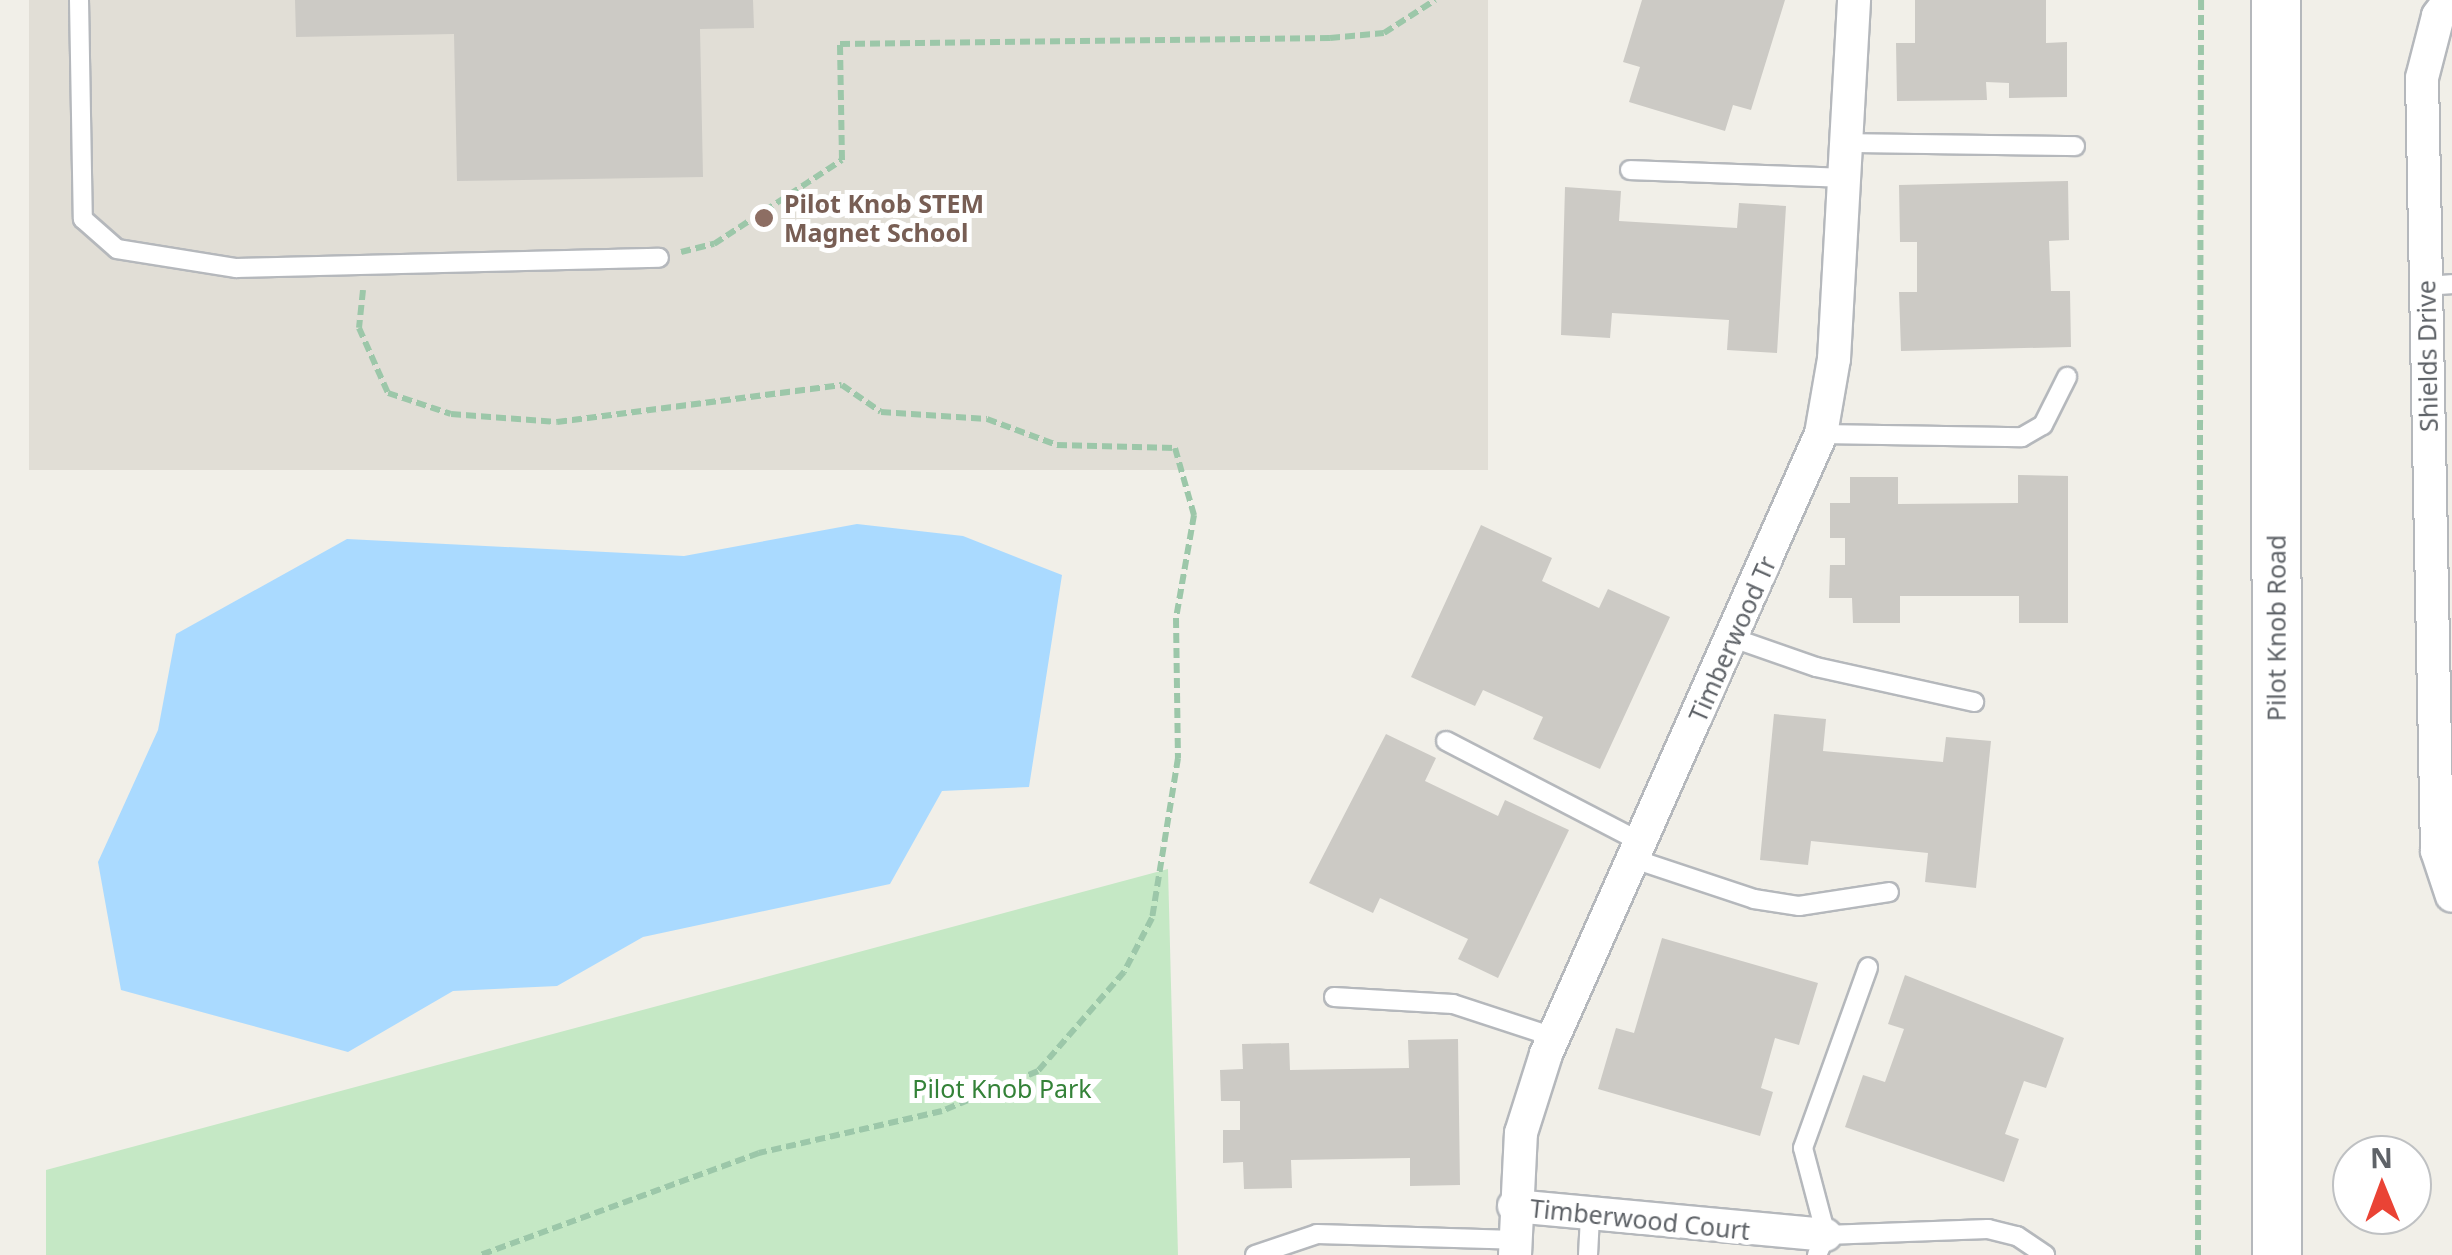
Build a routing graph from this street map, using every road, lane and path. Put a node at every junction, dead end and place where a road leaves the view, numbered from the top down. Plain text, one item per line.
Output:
1 (79, 0) edge
2 (1435, 0) edge
3 (1854, 0) edge
4 (2201, 0) edge
5 (2276, 0) edge
6 (2450, 0) edge
7 (1847, 143) junction
8 (2075, 146) dead end
9 (1630, 170) dead end
10 (1845, 178) junction
11 (659, 258) joint
12 (365, 267) junction
13 (2439, 285) edge
14 (2066, 377) dead end
15 (1821, 434) junction
16 (2442, 573) edge
17 (1733, 638) junction
18 (1974, 702) dead end
19 (1446, 741) dead end
20 (1637, 851) junction
21 (1889, 892) dead end
22 (2452, 896) edge
23 (1868, 966) dead end
24 (1334, 996) dead end
25 (1554, 1037) junction
26 (1514, 1206) junction
27 (1590, 1216) junction
28 (1822, 1245) edge
29 (1441, 1246) edge
30 (1515, 1248) edge
31 (480, 1255) edge
32 (1256, 1255) edge
33 (1588, 1255) edge
34 (2045, 1255) edge
35 (2198, 1255) edge
36 (2277, 1255) edge

1 - 12 lane
2 - 11 path
3 - 7 street, Timberwood Tr
4 - 35 path
5 - 36 main road, Pilot Knob Road
6 - 13 street, Shields Drive
7 - 8 lane
7 - 10 street, Timberwood Tr
9 - 10 lane
10 - 15 street, Timberwood Tr
11 - 12 lane
12 - 31 path
13 - 16 street, Shields Drive
14 - 15 lane
15 - 17 street, Timberwood Tr
16 - 22 street, Shields Drive
17 - 18 lane
17 - 20 street, Timberwood Tr
19 - 20 lane
20 - 21 lane
20 - 25 street, Timberwood Tr
23 - 28 lane
24 - 25 lane
25 - 26 street, Timberwood Tr
26 - 27 street, Timberwood Court
26 - 30 street, Timberwood Tr
27 - 28 street, Timberwood Court
27 - 33 lane
28 - 34 lane
29 - 30 lane
29 - 32 lane

